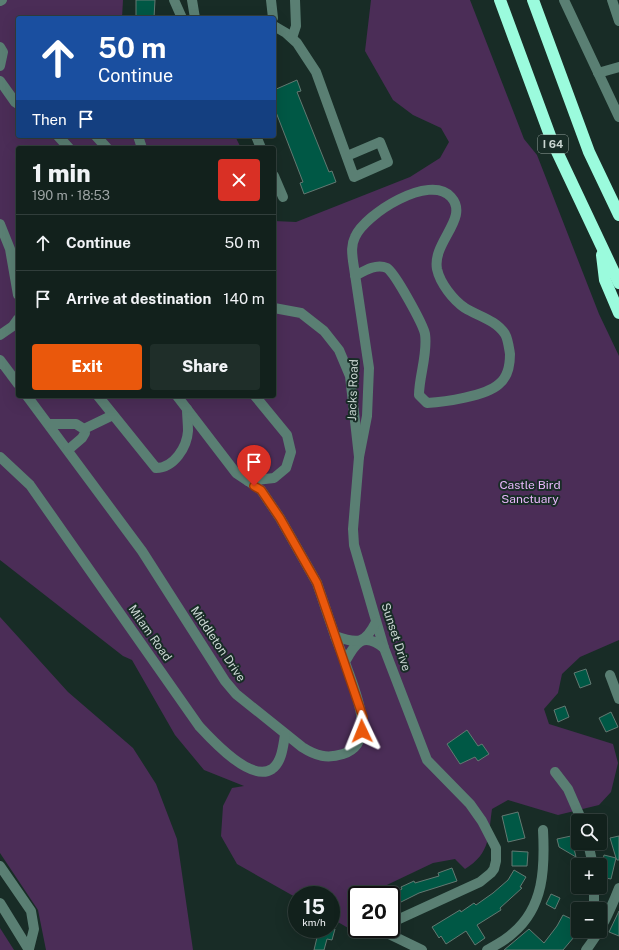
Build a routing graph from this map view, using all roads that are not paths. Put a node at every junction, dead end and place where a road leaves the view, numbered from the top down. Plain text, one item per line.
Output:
1 (174, 0) edge
2 (192, 0) edge
3 (271, 0) edge
4 (295, 0) edge
5 (500, 0) edge
6 (533, 0) edge
7 (564, 0) edge
8 (612, 0) edge
9 (181, 16) edge
10 (195, 16) edge
11 (272, 16) edge
12 (619, 21) edge
13 (276, 27) edge
14 (292, 38) junction
15 (0, 47) edge
16 (0, 66) edge
17 (619, 67) edge
18 (598, 73) junction
19 (0, 81) edge
20 (16, 103) edge
21 (619, 117) edge
22 (60, 138) edge
23 (98, 138) edge
24 (67, 146) edge
25 (105, 146) edge
26 (589, 152) junction
27 (347, 156) dead end
28 (276, 181) edge
29 (283, 197) dead end
30 (619, 206) edge
31 (619, 215) edge
32 (0, 224) edge
33 (601, 246) junction
34 (355, 276) junction
35 (619, 283) edge
36 (16, 284) edge
37 (276, 308) edge
38 (619, 313) edge
39 (16, 321) edge
40 (0, 335) edge
41 (0, 360) edge
42 (16, 381) edge
43 (30, 398) edge
44 (100, 398) edge
45 (179, 398) edge
46 (257, 398) edge
47 (187, 408) junction
48 (113, 416) junction
49 (49, 424) junction
50 (84, 429) junction
51 (68, 450) junction
52 (0, 457) edge
53 (359, 457) junction
54 (248, 481) junction
55 (376, 622) junction
56 (335, 636) junction
57 (362, 640) junction
58 (384, 648) junction
59 (345, 662) junction
60 (610, 675) dead end
61 (619, 699) edge
62 (285, 735) junction
63 (555, 772) dead end
64 (579, 814) edge
65 (543, 830) dead end
66 (0, 866) edge
67 (619, 888) edge
68 (0, 904) edge
69 (400, 919) edge
70 (607, 919) edge
71 (397, 938) edge
72 (593, 938) edge
73 (29, 950) edge
74 (422, 950) edge
75 (487, 950) edge
76 (586, 950) edge

1 - 9 street
2 - 10 street
3 - 11 street
4 - 14 street
5 - 33 highway, I 64
6 - 26 highway, I 64
7 - 18 street
8 - 12 street
13 - 14 street
14 - 27 street
15 - 16 street
17 - 18 street
18 - 21 street
19 - 20 street
22 - 24 street
23 - 25 street
26 - 30 highway
26 - 31 highway, I 64
28 - 29 street
32 - 36 street
33 - 35 highway, I 64
33 - 38 highway
34 - 34 street, Jacks Road
34 - 53 street, Jacks Road
37 - 53 street, Sunset Drive
39 - 40 street
41 - 42 street
43 - 49 street, Middleton Drive
44 - 48 street
45 - 47 street, Middleton Drive
46 - 54 street
47 - 48 street
47 - 54 street, Middleton Drive
48 - 50 street
49 - 50 street
49 - 51 street, Middleton Drive
50 - 51 street
51 - 62 street, Middleton Drive
52 - 62 street, Milam Road
53 - 55 street, Sunset Drive
54 - 56 street, Middleton Drive
55 - 57 street
55 - 58 street, Sunset Drive
56 - 57 street
56 - 59 street, Middleton Drive
57 - 58 street
57 - 59 street
58 - 69 street, Sunset Drive
59 - 62 street, Middleton Drive
60 - 61 street
63 - 64 street
65 - 75 street
66 - 73 street
67 - 70 street
68 - 73 street
71 - 74 street
72 - 76 street

